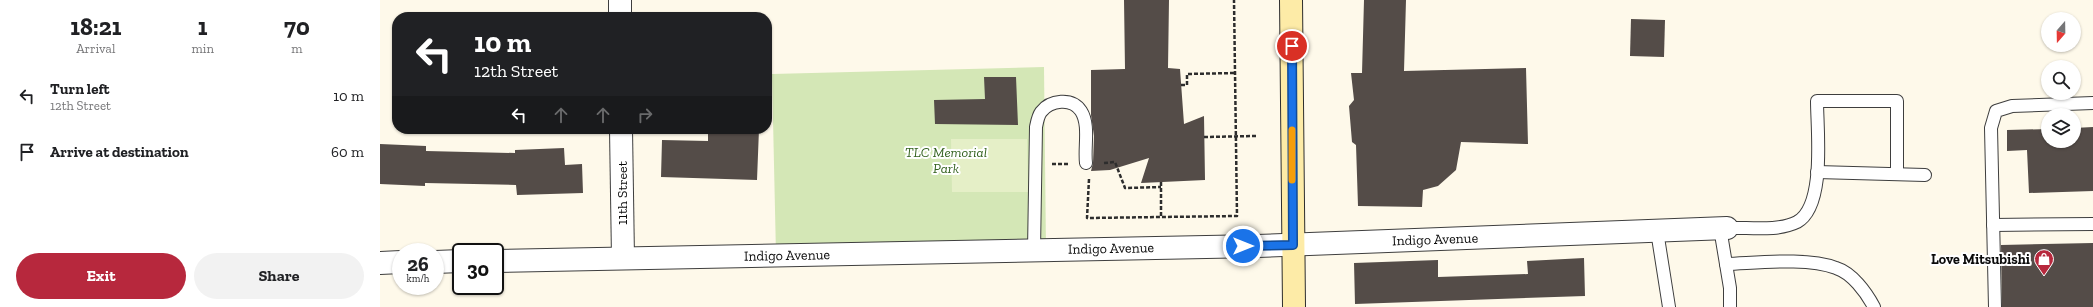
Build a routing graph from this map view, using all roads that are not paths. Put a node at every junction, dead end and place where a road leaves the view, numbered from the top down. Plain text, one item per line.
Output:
1 (620, 0) edge
2 (1291, 0) edge
3 (620, 12) edge
4 (2093, 103) edge
5 (621, 134) edge
6 (1086, 163) road end
7 (1817, 172) junction
8 (1897, 174) junction
9 (1925, 175) dead end
10 (2093, 224) edge
11 (1993, 225) junction
12 (1723, 228) junction
13 (1657, 230) junction
14 (1293, 245) junction
15 (1034, 250) junction
16 (622, 258) junction
17 (504, 260) edge
18 (392, 262) edge
19 (380, 263) edge
20 (1726, 264) junction
21 (1294, 307) edge
22 (1670, 307) edge
23 (1730, 307) edge
24 (1874, 307) edge
25 (1994, 307) edge

1 - 3 street
2 - 14 main road
4 - 11 lane
5 - 16 street, 11th Street
6 - 15 lane
7 - 8 lane
7 - 8 lane
7 - 12 lane
8 - 9 lane
10 - 11 lane
11 - 25 lane
12 - 13 street, Indigo Avenue
12 - 20 lane
13 - 14 street, Indigo Avenue
13 - 22 lane
14 - 15 street, Indigo Avenue
14 - 21 main road
15 - 16 street, Indigo Avenue
16 - 17 street, Indigo Avenue
18 - 19 street
20 - 23 lane
20 - 24 lane

